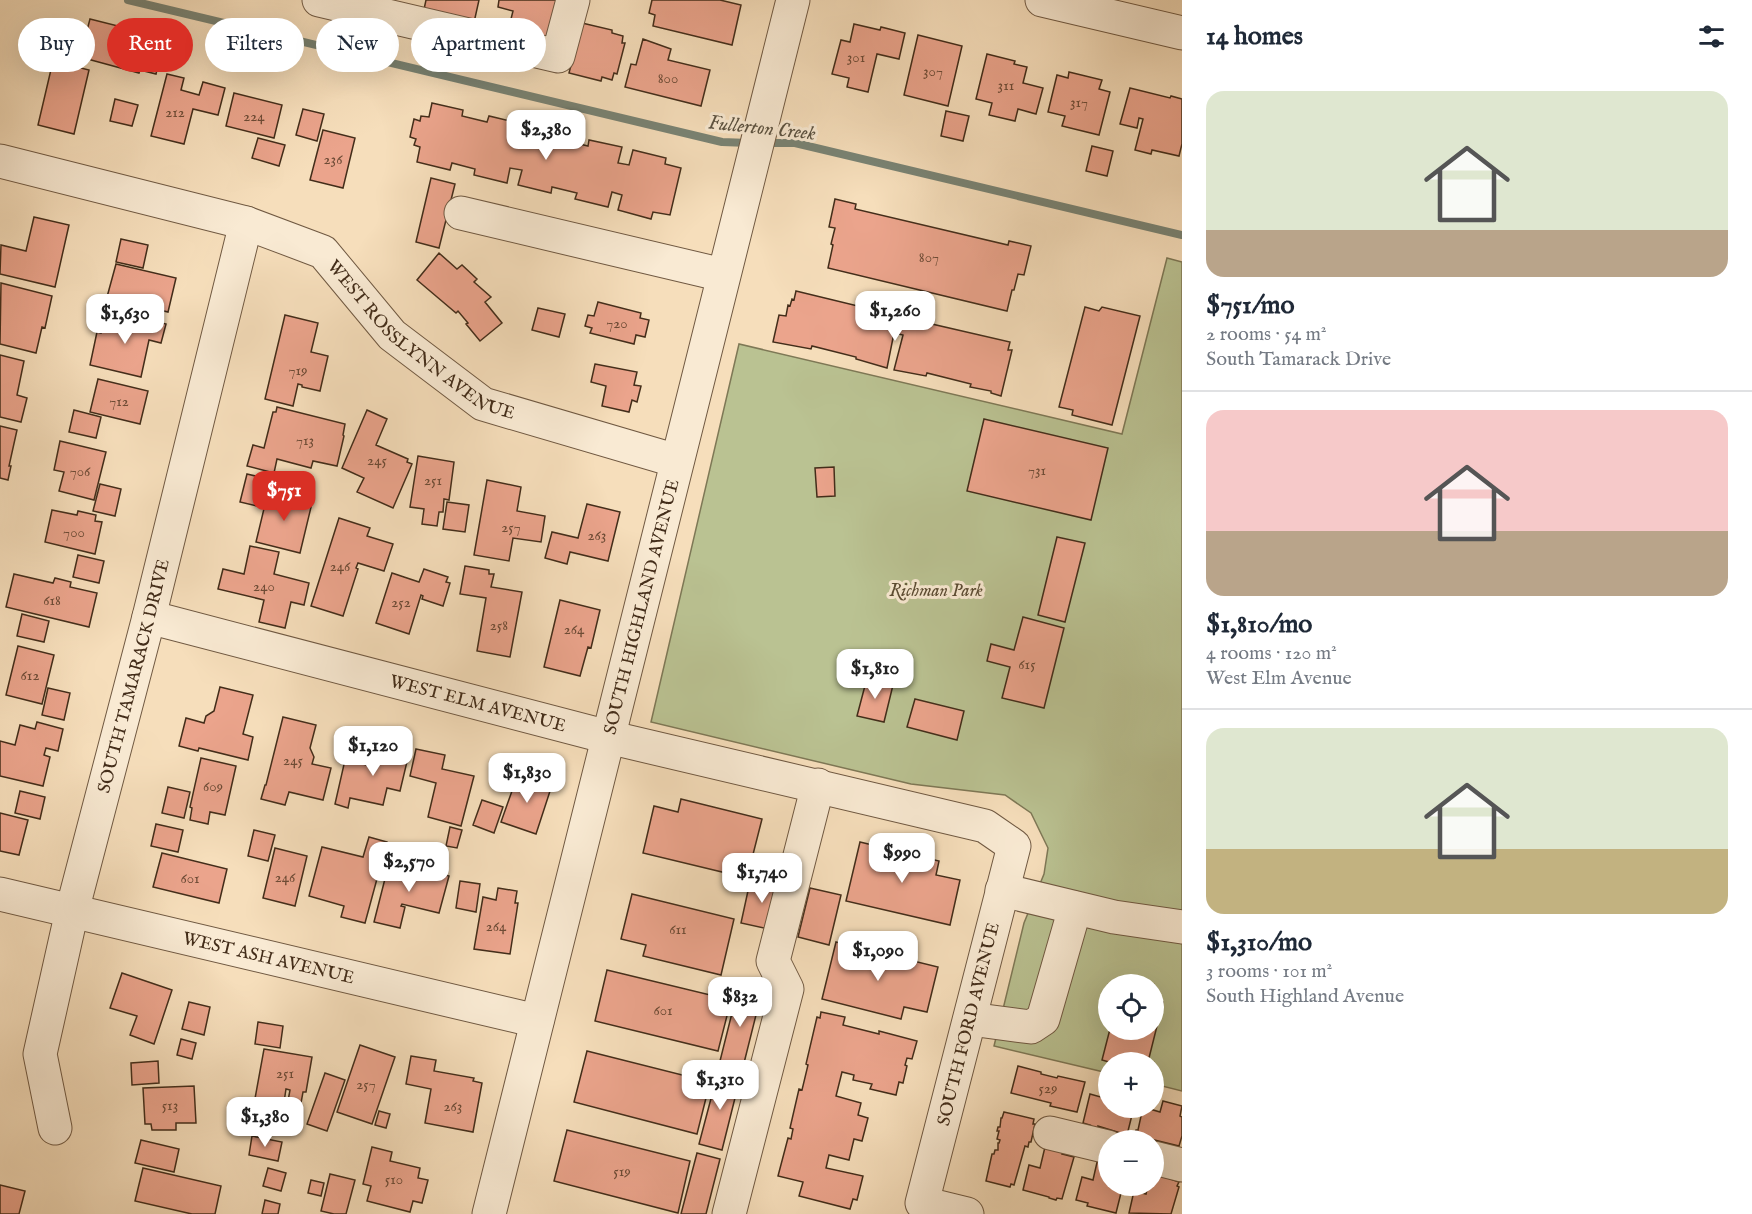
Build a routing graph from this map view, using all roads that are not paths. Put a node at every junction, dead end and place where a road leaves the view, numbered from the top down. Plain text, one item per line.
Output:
1 (319, 0) edge
2 (573, 0) edge
3 (793, 0) edge
4 (1042, 0) edge
5 (1182, 33) edge
6 (0, 160) edge
7 (461, 213) dead end
8 (246, 223) junction
9 (723, 275) junction
10 (677, 461) junction
11 (150, 617) junction
12 (608, 737) junction
13 (818, 785) junction
14 (1014, 846) joint
15 (1002, 890) junction
16 (0, 894) edge
17 (1075, 908) junction
18 (72, 911) junction
19 (1182, 927) edge
20 (970, 1019) junction
21 (537, 1021) junction
22 (55, 1128) dead end
23 (1050, 1133) dead end
24 (1098, 1145) edge
25 (1164, 1160) edge
26 (1182, 1165) edge
27 (489, 1214) edge
28 (729, 1214) edge
29 (967, 1214) edge

1 - 2 street
3 - 9 street, SOUTH HIGHLAND AVENUE
4 - 5 street
6 - 8 street, WEST ROSSLYNN AVENUE
7 - 9 street
8 - 10 street, WEST ROSSLYNN AVENUE
8 - 11 street, SOUTH TAMARACK DRIVE
9 - 10 street, SOUTH HIGHLAND AVENUE
10 - 12 street, SOUTH HIGHLAND AVENUE
11 - 12 street, WEST ELM AVENUE
11 - 18 street, SOUTH TAMARACK DRIVE
12 - 13 street, WEST ELM AVENUE
12 - 21 street, SOUTH HIGHLAND AVENUE
13 - 14 street, WEST ELM AVENUE
13 - 28 street
14 - 15 street, SOUTH FORD AVENUE
15 - 17 street
15 - 20 street, SOUTH FORD AVENUE
16 - 18 street, WEST ASH AVENUE
17 - 19 street
17 - 20 street
18 - 21 street, WEST ASH AVENUE
18 - 22 street, SOUTH TAMARACK DRIVE
20 - 29 street, SOUTH FORD AVENUE
21 - 27 street, SOUTH HIGHLAND AVENUE
23 - 24 street
25 - 26 street

